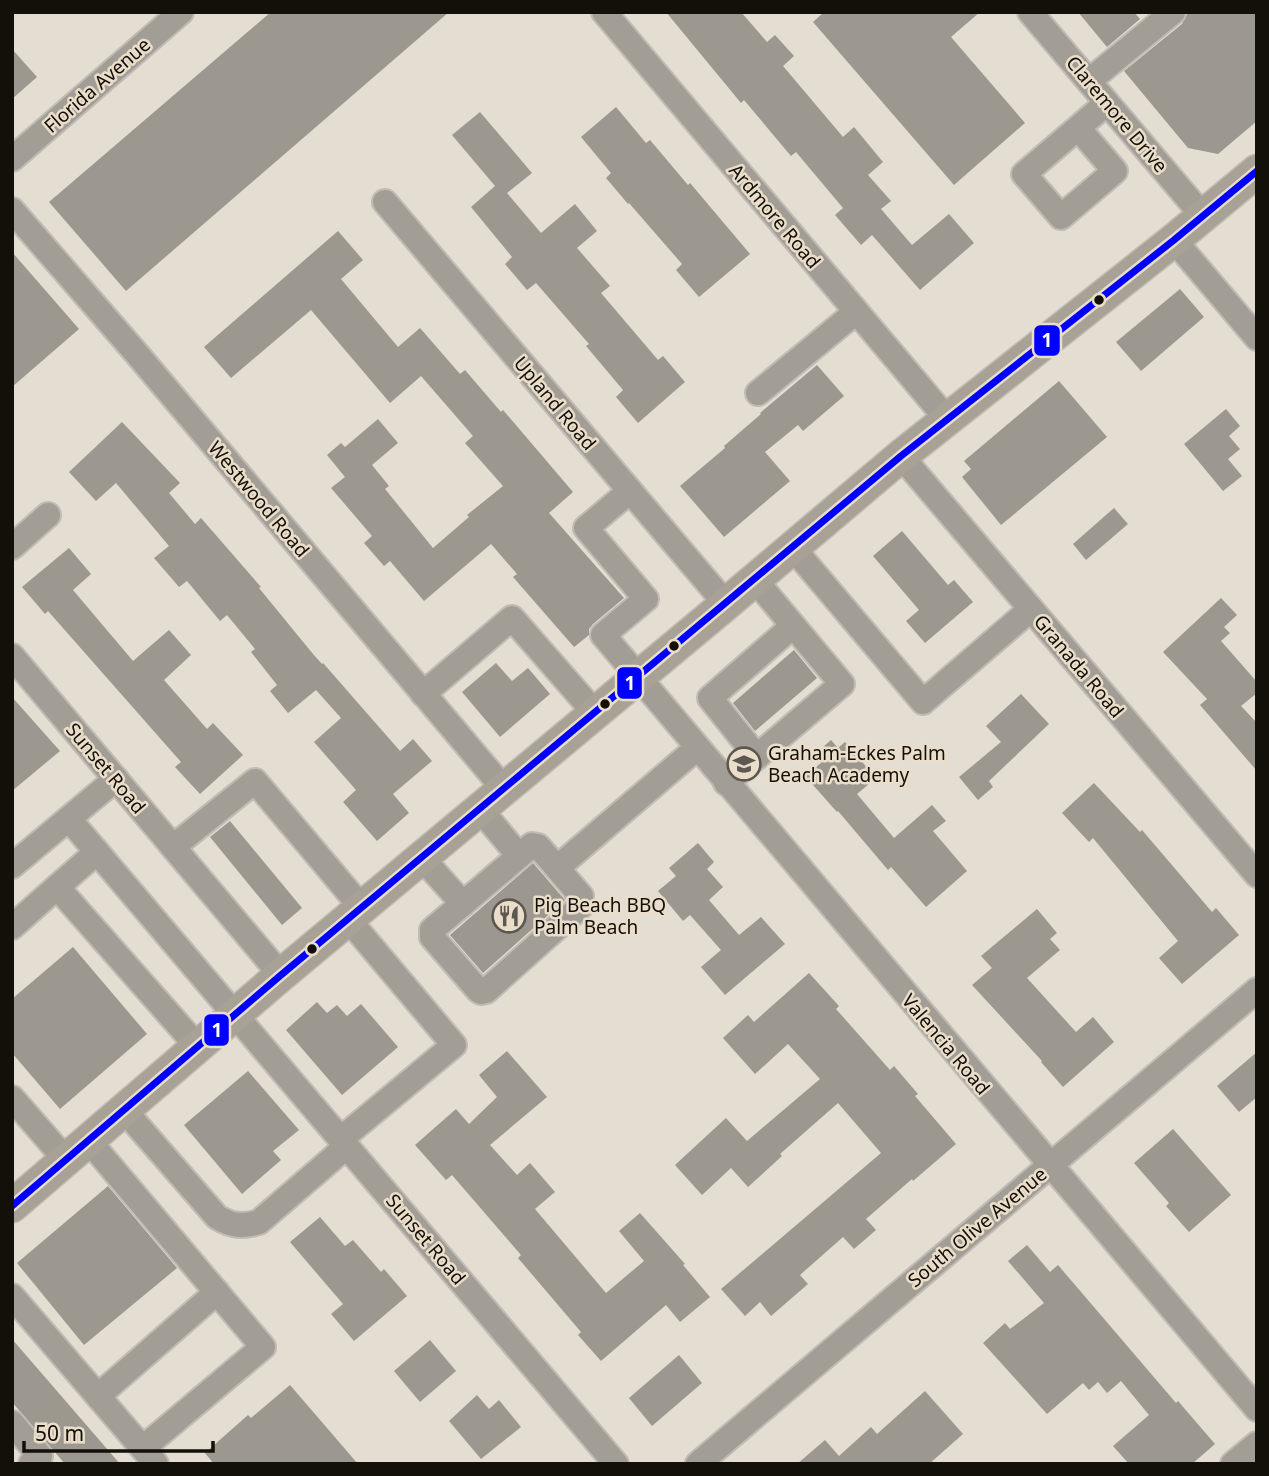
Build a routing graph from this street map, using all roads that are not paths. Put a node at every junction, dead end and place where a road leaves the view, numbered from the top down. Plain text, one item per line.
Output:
1 (181, 12) edge
2 (604, 12) edge
3 (1030, 12) edge
4 (1173, 12) edge
5 (1089, 81) junction
6 (1107, 103) junction
7 (1078, 128) junction
8 (12, 159) edge
9 (1257, 172) edge
10 (384, 202) dead end
11 (12, 210) edge
12 (1203, 216) junction
13 (1174, 240) junction
14 (856, 312) junction
15 (1257, 338) edge
16 (758, 393) dead end
17 (947, 419) junction
18 (901, 456) junction
19 (630, 491) junction
20 (48, 515) dead end
21 (12, 547) edge
22 (793, 548) junction
23 (755, 580) junction
24 (726, 604) junction
25 (1031, 610) junction
26 (793, 626) junction
27 (12, 656) edge
28 (638, 677) junction
29 (423, 694) junction
30 (595, 713) junction
31 (697, 748) junction
32 (757, 757) junction
33 (116, 779) junction
34 (726, 783) junction
35 (504, 789) junction
36 (480, 809) junction
37 (69, 819) junction
38 (173, 847) junction
39 (97, 852) junction
40 (519, 856) junction
41 (422, 858) junction
42 (12, 866) edge
43 (557, 868) junction
44 (1257, 875) edge
45 (57, 887) junction
46 (463, 904) junction
47 (355, 914) junction
48 (12, 926) edge
49 (281, 975) junction
50 (1257, 990) edge
51 (236, 1014) junction
52 (198, 1047) junction
53 (12, 1098) edge
54 (124, 1110) junction
55 (344, 1143) junction
56 (78, 1151) junction
57 (1049, 1166) junction
58 (12, 1205) edge
59 (217, 1292) junction
60 (16, 1307) edge
61 (98, 1396) junction
62 (1257, 1409) edge
63 (12, 1423) edge
64 (1257, 1444) edge
65 (149, 1456) edge
66 (31, 1464) edge
67 (616, 1464) edge
68 (698, 1464) edge
69 (1233, 1464) edge

1 - 8 street, Florida Avenue
2 - 14 street, Ardmore Road
3 - 5 street, Claremore Drive
4 - 5 street
5 - 6 street, Claremore Drive
6 - 7 street
6 - 12 street, Claremore Drive
7 - 7 street
9 - 12 main road
10 - 19 street, Upland Road
11 - 29 street, Westwood Road
12 - 13 main road
13 - 15 street
13 - 17 main road
14 - 16 street
14 - 17 street, Ardmore Road
17 - 18 main road
18 - 22 main road
18 - 25 street, Granada Road
19 - 24 street, Upland Road
19 - 28 street, Valencia Road
20 - 21 street
22 - 23 main road
22 - 25 street
23 - 24 main road
23 - 26 street
24 - 28 main road
25 - 44 street, Granada Road
26 - 32 street
26 - 32 street
27 - 33 street, Sunset Road
28 - 30 main road
28 - 31 street, Valencia Road
29 - 30 street
29 - 35 street, Westwood Road
30 - 35 main road
31 - 34 street, Valencia Road
31 - 43 street
32 - 34 street
33 - 37 street
33 - 38 street, Sunset Road
34 - 57 street, Valencia Road
35 - 36 main road
36 - 40 street
36 - 41 main road
37 - 39 street, Sunset Road
37 - 42 street
38 - 47 street
38 - 49 street, Sunset Road
39 - 45 street
39 - 51 street, Sunset Road
40 - 43 street
40 - 46 street
41 - 46 street
41 - 47 main road
43 - 46 street
45 - 48 street
45 - 52 street
47 - 49 main road
47 - 55 street
49 - 51 main road
50 - 57 street, South Olive Avenue
51 - 52 main road
51 - 55 street, Sunset Road
52 - 54 main road
53 - 56 street
54 - 55 street
54 - 56 main road
55 - 67 street, Sunset Road
56 - 58 main road
56 - 59 street
57 - 62 street, Valencia Road
57 - 68 street, South Olive Avenue
59 - 61 street
59 - 65 street
60 - 61 street
61 - 65 street
63 - 66 street
64 - 69 street

